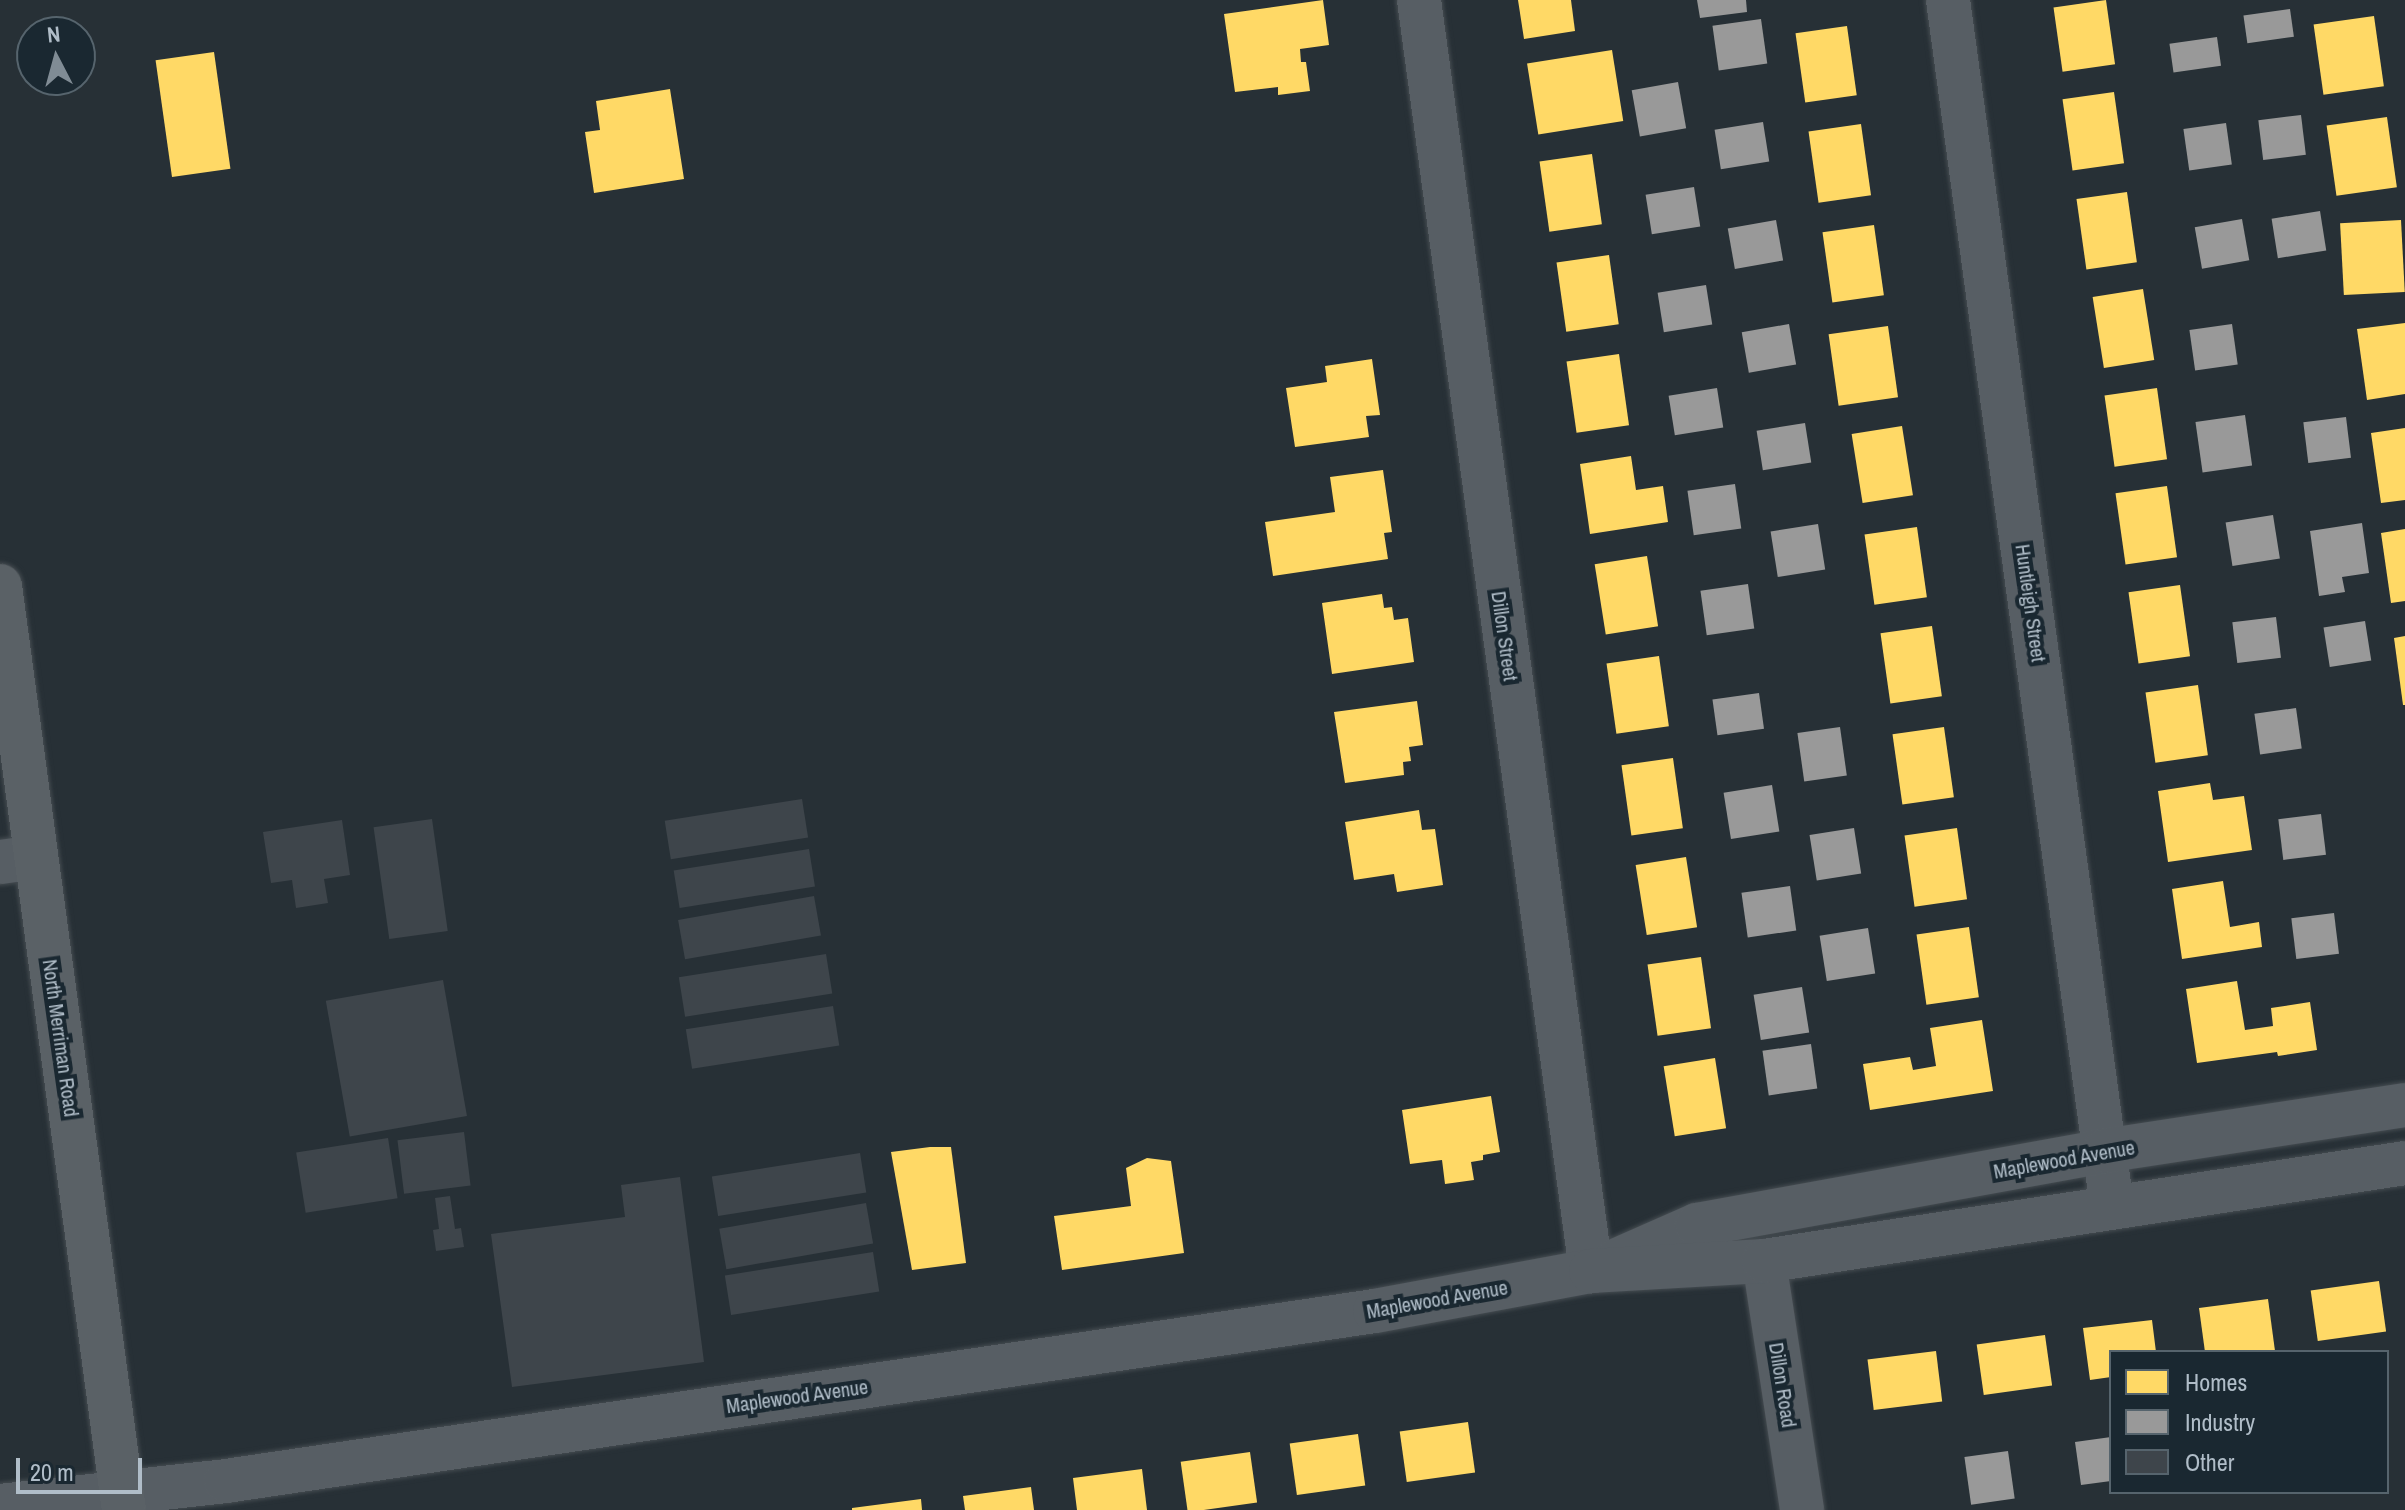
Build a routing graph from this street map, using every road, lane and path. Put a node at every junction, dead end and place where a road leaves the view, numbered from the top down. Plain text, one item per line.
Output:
1 (1419, 0) edge
2 (1948, 0) edge
3 (0, 586) edge
4 (18, 859) edge
5 (2405, 1105) edge
6 (2104, 1151) junction
7 (2405, 1163) edge
8 (2112, 1207) junction
9 (1764, 1261) junction
10 (1591, 1271) junction
11 (123, 1500) edge
12 (0, 1506) edge
13 (1802, 1510) edge

1 - 10 street, Dillon Street
2 - 6 street, Huntleigh Street
3 - 4 main road, North Merriman Road
4 - 11 main road, North Merriman Road
5 - 6 street, Maplewood Avenue
6 - 8 street, Huntleigh Street
6 - 10 street, Maplewood Avenue
7 - 8 street, Maplewood Avenue
8 - 9 street, Maplewood Avenue
9 - 10 street, Maplewood Avenue
9 - 13 street, Dillon Road
10 - 11 street, Maplewood Avenue
11 - 12 street, Maplewood Avenue

